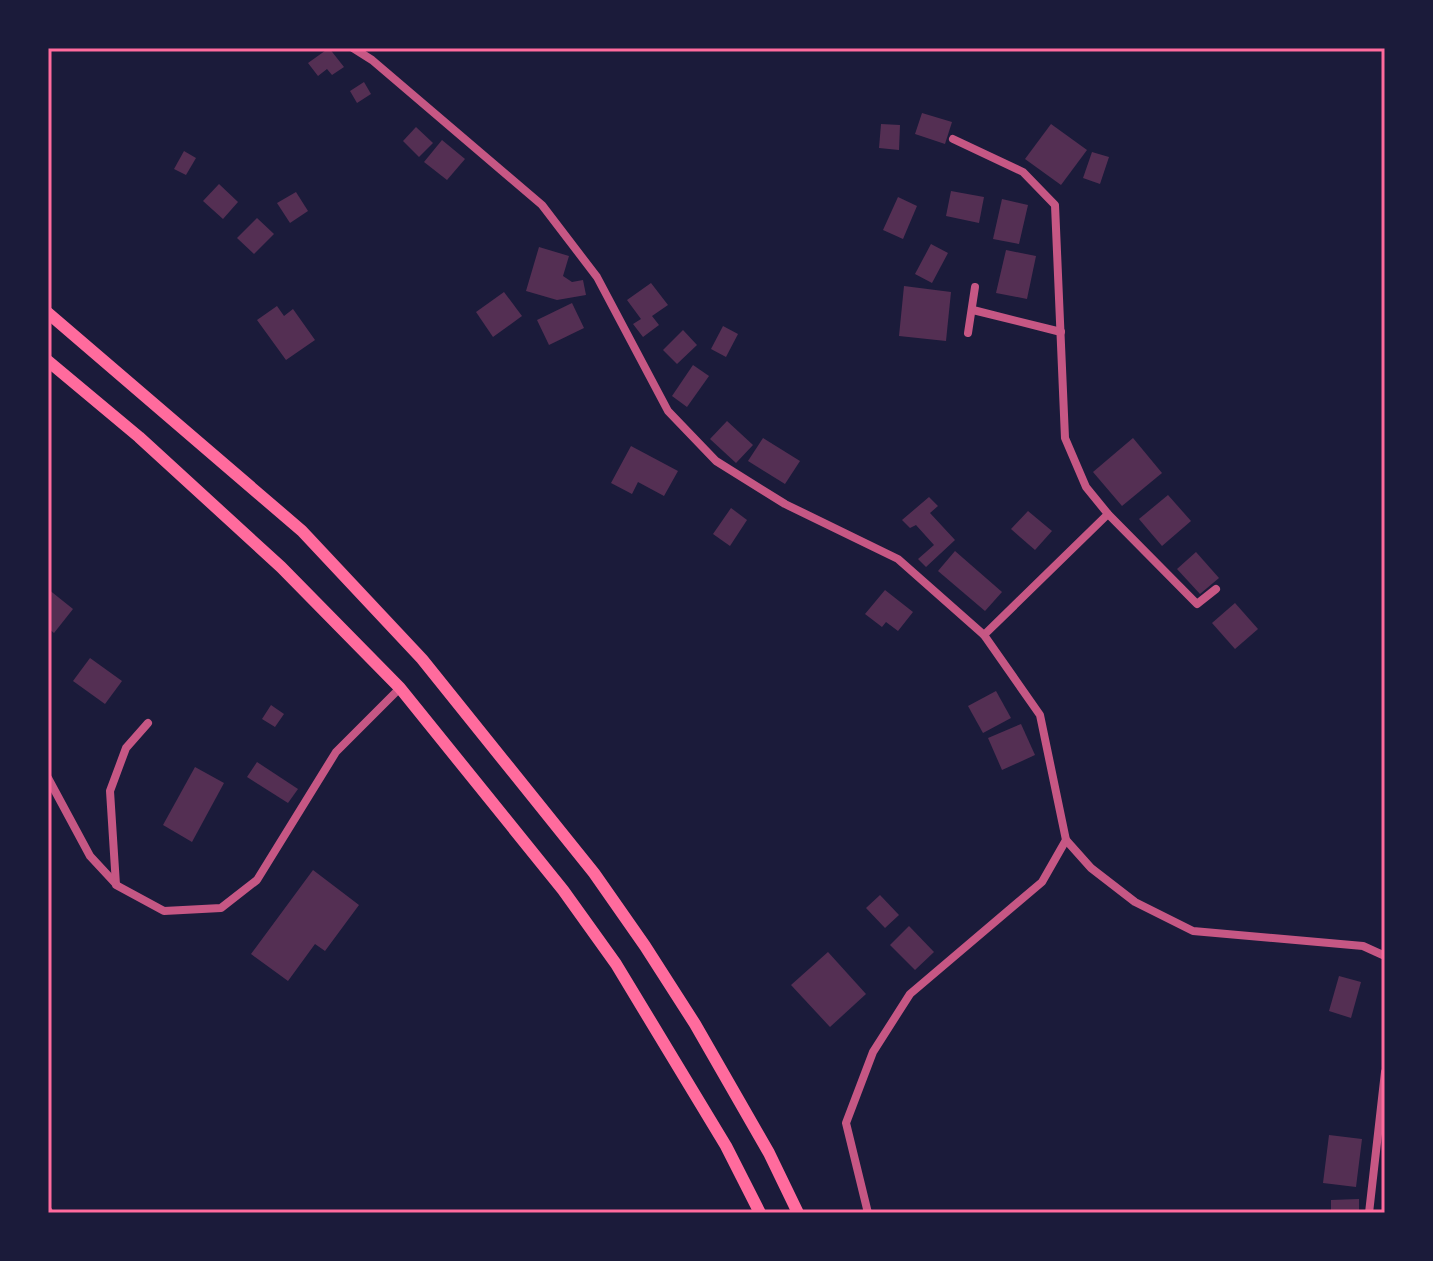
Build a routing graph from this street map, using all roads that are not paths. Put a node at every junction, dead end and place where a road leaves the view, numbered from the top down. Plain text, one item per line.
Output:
1 (353, 48) edge
2 (953, 139) dead end
3 (975, 287) dead end
4 (973, 310) junction
5 (48, 313) edge
6 (1061, 332) junction
7 (968, 333) dead end
8 (48, 361) edge
9 (1108, 514) junction
10 (1216, 589) dead end
11 (984, 635) junction
12 (400, 688) junction
13 (148, 723) dead end
14 (48, 778) edge
15 (1066, 840) junction
16 (116, 885) junction
17 (1385, 956) edge
18 (1385, 1072) edge
19 (760, 1213) edge
20 (798, 1213) edge
21 (868, 1213) edge
22 (1369, 1213) edge

1 - 11 street
2 - 6 street
3 - 4 street
4 - 6 street
4 - 7 street
5 - 20 highway
6 - 9 street
8 - 12 highway
9 - 10 street
9 - 11 street
11 - 15 street
12 - 16 street
12 - 19 highway
13 - 16 street
14 - 16 street
15 - 17 street
15 - 21 street
18 - 22 street

